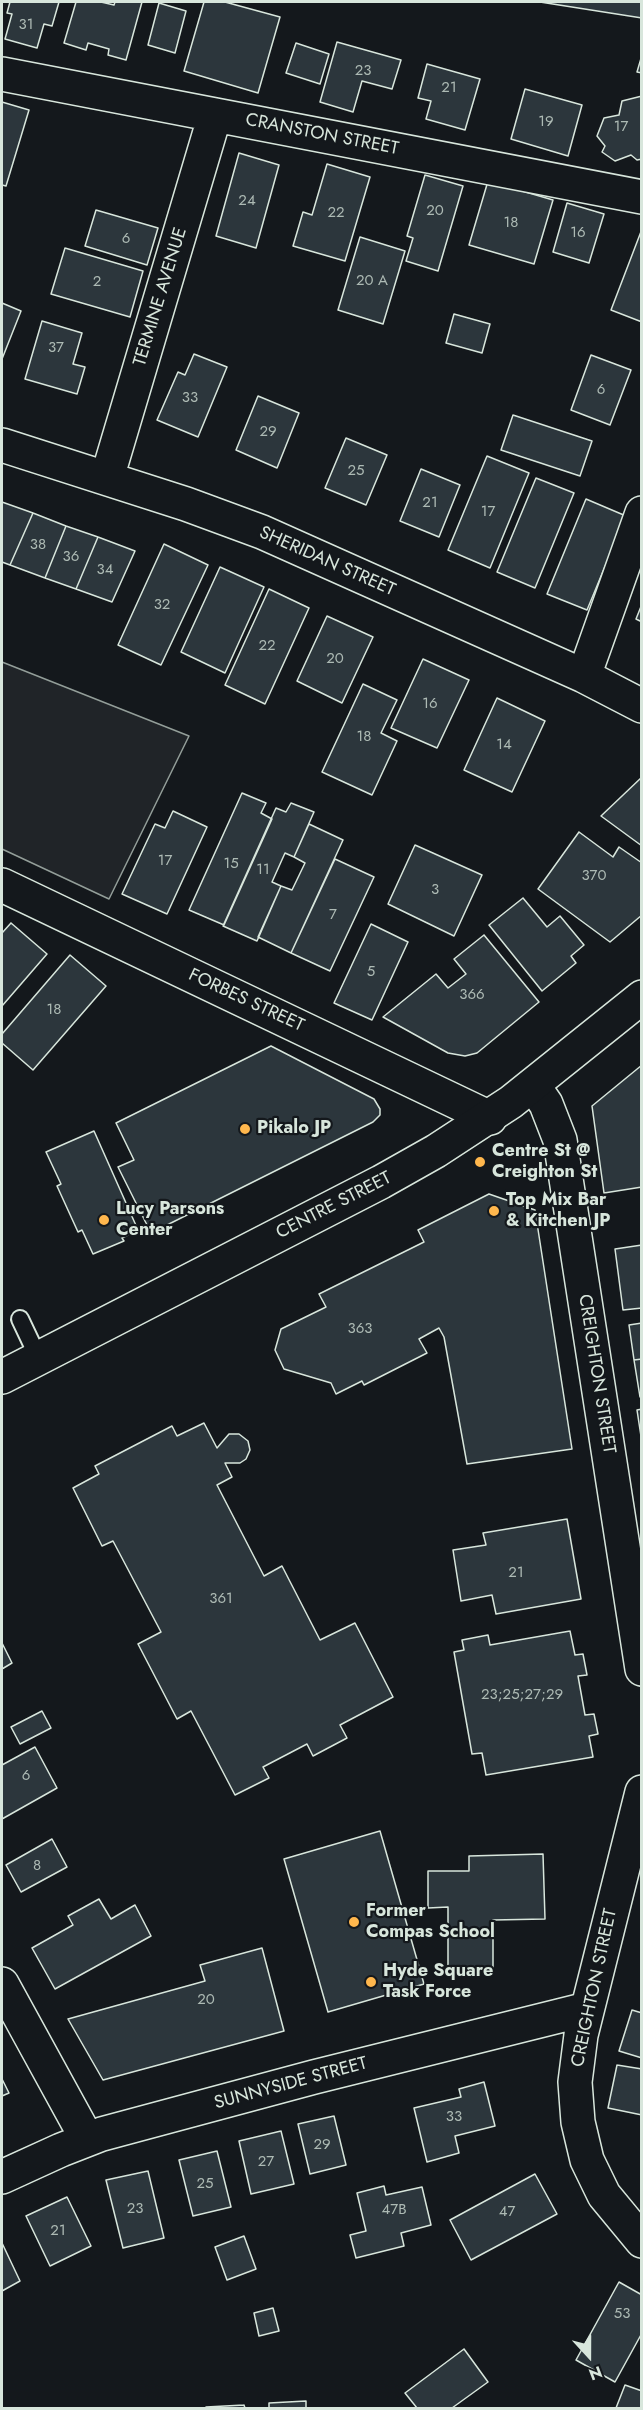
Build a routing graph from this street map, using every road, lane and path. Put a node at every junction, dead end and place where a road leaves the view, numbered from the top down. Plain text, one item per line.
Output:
1 (2, 74) edge
2 (215, 115) junction
3 (642, 197) edge
4 (2, 445) edge
5 (107, 478) junction
6 (642, 513) edge
7 (584, 676) junction
8 (642, 706) edge
9 (2, 885) edge
10 (642, 997) edge
11 (533, 1085) junction
12 (490, 1118) junction
13 (20, 1319) dead end
14 (38, 1358) junction
15 (2, 1377) edge
16 (635, 1589) edge
17 (642, 1669) edge
18 (642, 1792) edge
19 (2, 1984) edge
20 (587, 2008) junction
21 (87, 2139) junction
22 (2, 2177) edge
23 (642, 2241) edge

1 - 2 street, CRANSTON STREET
2 - 3 street, CRANSTON STREET
2 - 5 street, TERMINE AVENUE
4 - 5 street, SHERIDAN STREET
5 - 7 street, SHERIDAN STREET
6 - 7 street
7 - 8 street, SHERIDAN STREET
9 - 12 street, FORBES STREET
10 - 11 street, CENTRE STREET
11 - 12 street, CENTRE STREET
11 - 16 street, CREIGHTON STREET
12 - 14 street, CENTRE STREET
13 - 14 lane
14 - 15 street, CENTRE STREET
16 - 17 street, CREIGHTON STREET
18 - 20 street, CREIGHTON STREET
19 - 21 street
20 - 21 street, SUNNYSIDE STREET
20 - 23 street, CREIGHTON STREET
21 - 22 street, SUNNYSIDE STREET

